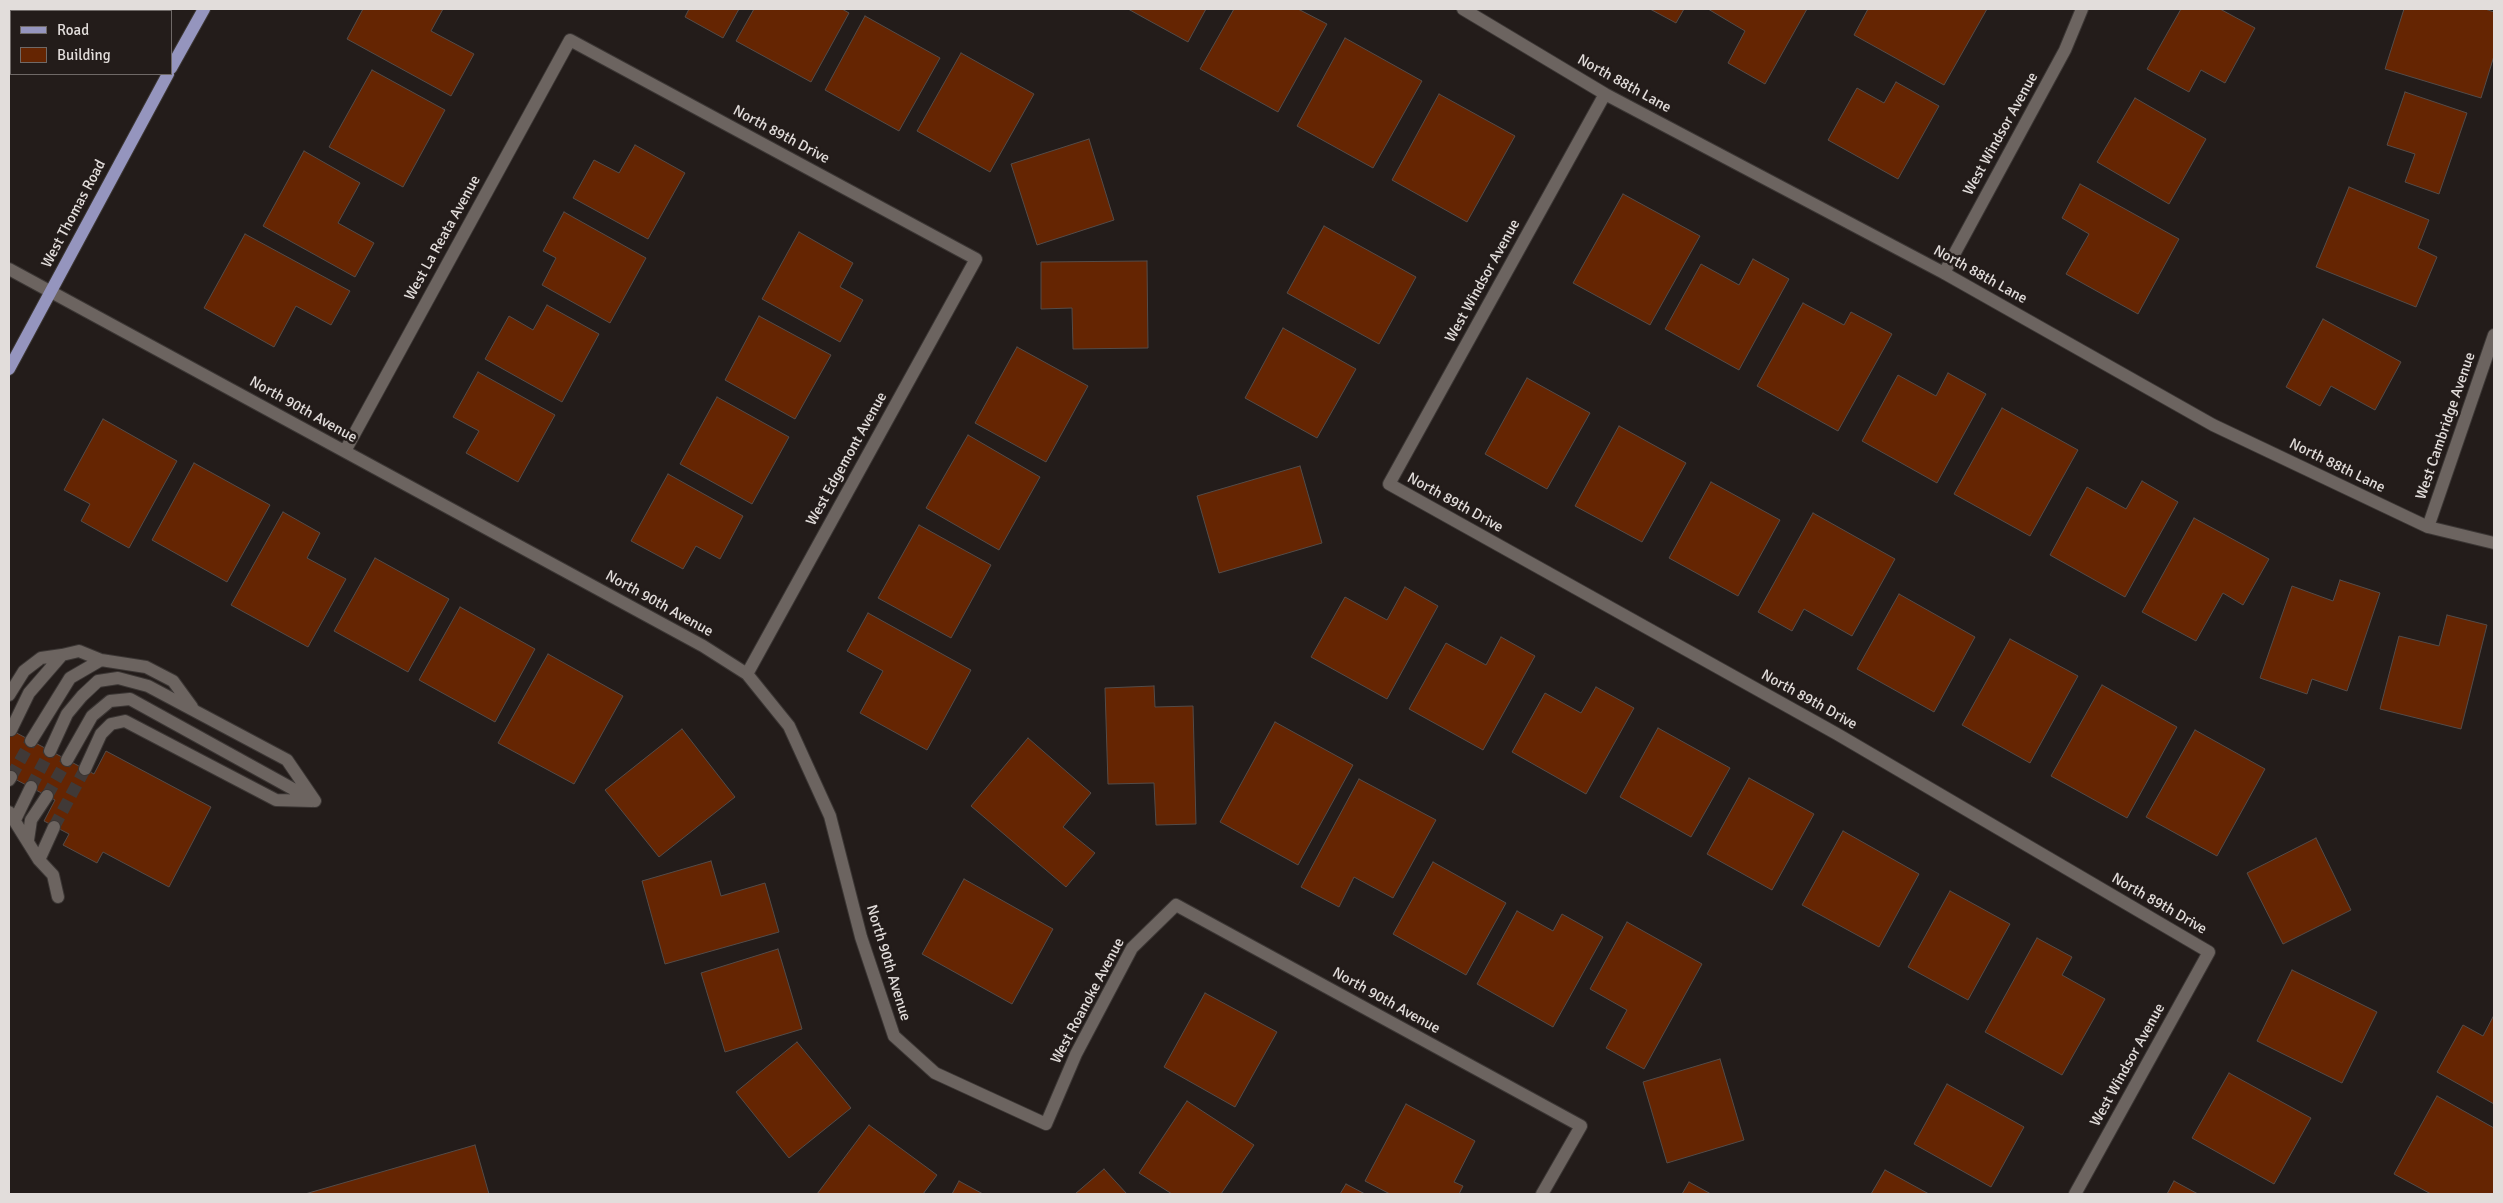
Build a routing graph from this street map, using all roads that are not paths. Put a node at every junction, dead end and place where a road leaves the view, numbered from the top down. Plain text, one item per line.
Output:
1 (204, 9) edge
2 (1463, 9) edge
3 (2082, 9) edge
4 (570, 40) joint
5 (172, 66) edge
6 (167, 75) edge
7 (1605, 94) junction
8 (976, 259) joint
9 (9, 269) edge
10 (1944, 273) junction
11 (50, 292) junction
12 (2494, 335) edge
13 (9, 369) edge
14 (345, 451) junction
15 (1389, 484) joint
16 (2428, 527) junction
17 (2494, 543) edge
18 (62, 655) junction
19 (101, 660) junction
20 (747, 674) junction
21 (9, 695) edge
22 (193, 710) junction
23 (11, 730) dead end
24 (30, 741) tunnel mouth
25 (50, 751) tunnel mouth
26 (67, 760) tunnel mouth
27 (85, 769) tunnel mouth
28 (31, 787) tunnel mouth
29 (47, 796) tunnel mouth
30 (315, 801) junction
31 (12, 816) edge
32 (54, 827) tunnel mouth
33 (28, 840) junction
34 (39, 860) junction
35 (58, 897) dead end
36 (1176, 905) joint
37 (2209, 952) joint
38 (1046, 1124) joint
39 (1542, 1194) edge
40 (2075, 1194) edge

1 - 5 main road
2 - 7 street, North 88th Lane
3 - 10 street, West Windsor Avenue
4 - 8 street, North 89th Drive
4 - 14 street, West La Reata Avenue
6 - 11 main road, West Thomas Road
7 - 10 street, North 88th Lane
7 - 15 street, West Windsor Avenue
8 - 20 street, West Edgemont Avenue
9 - 11 street
10 - 16 street, North 88th Lane
11 - 13 main road, West Thomas Road
11 - 14 street, North 90th Avenue
12 - 16 street, West Cambridge Avenue
14 - 20 street, North 90th Avenue
15 - 37 street, North 89th Drive
16 - 17 street, North 88th Lane
18 - 19 street
18 - 21 street
18 - 23 street
19 - 22 street
19 - 24 street
20 - 38 street, North 90th Avenue
22 - 25 street
22 - 30 street
26 - 30 street
27 - 30 street
28 - 31 street
29 - 33 street
31 - 33 street
32 - 34 street
33 - 34 street
34 - 35 street
36 - 38 street, West Roanoke Avenue
36 - 39 street, North 90th Avenue
37 - 40 street, West Windsor Avenue

